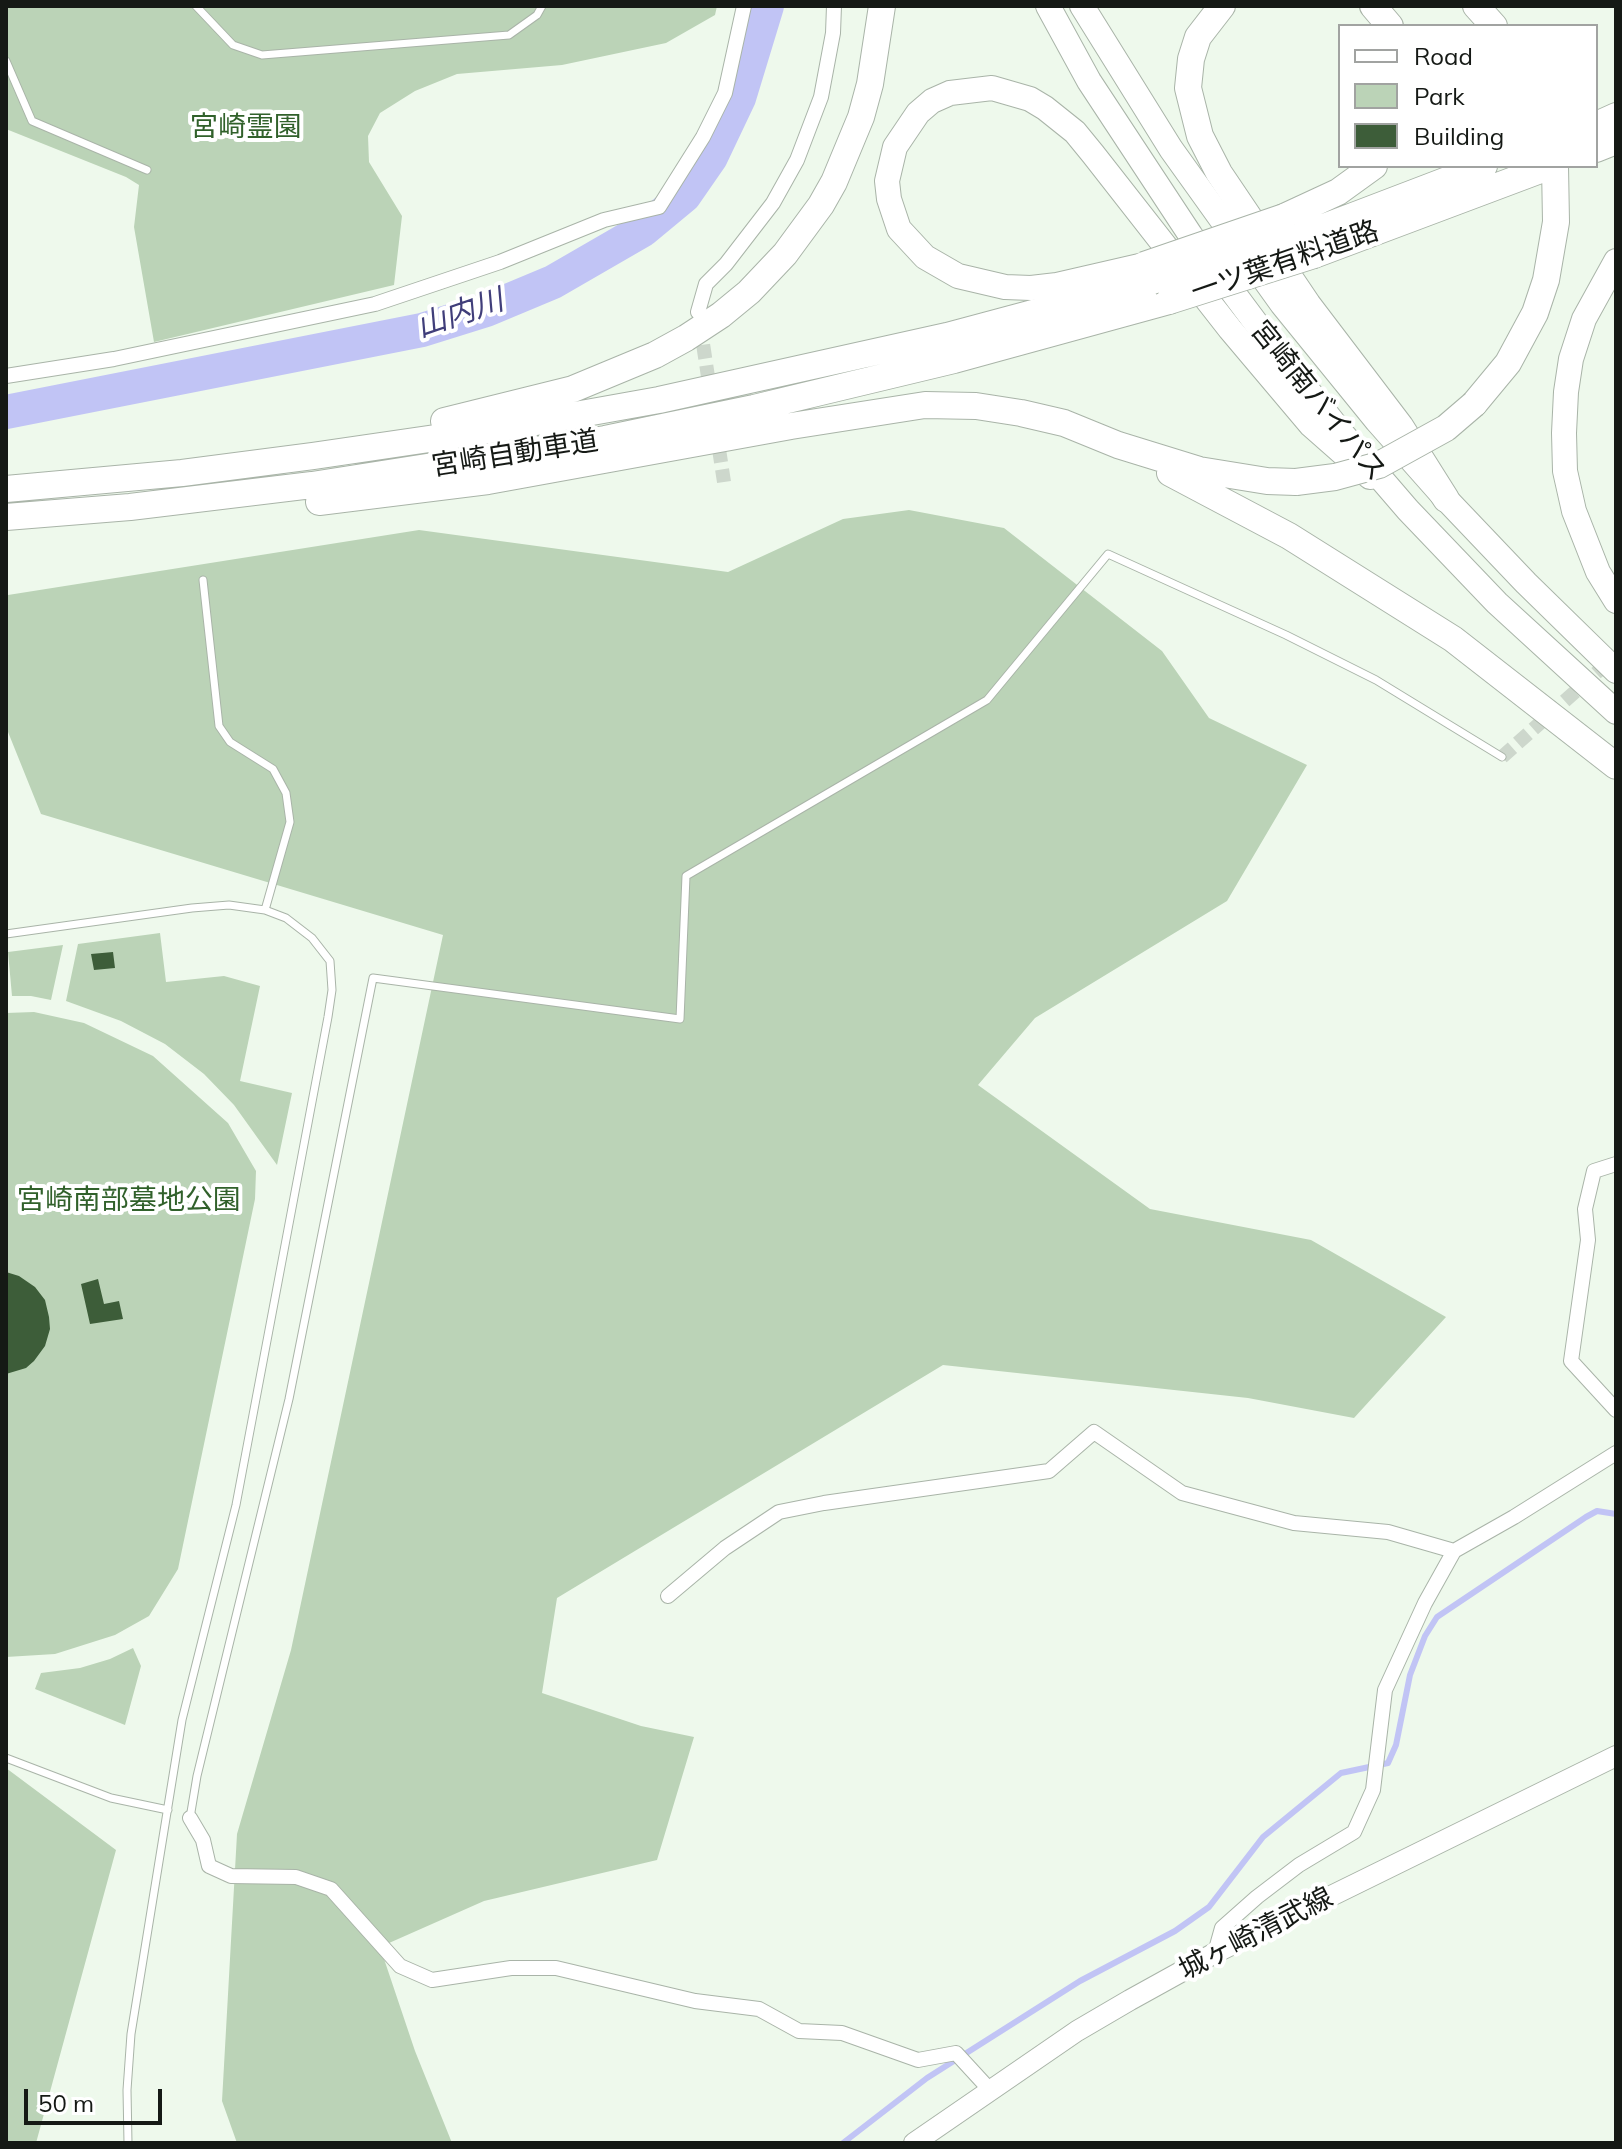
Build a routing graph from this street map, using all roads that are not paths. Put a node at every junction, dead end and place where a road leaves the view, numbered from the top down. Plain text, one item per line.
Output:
1 (196, 6) edge
2 (542, 6) edge
3 (744, 6) edge
4 (834, 6) edge
5 (882, 6) edge
6 (1048, 6) edge
7 (1082, 6) edge
8 (1222, 6) edge
9 (1373, 6) edge
10 (1476, 6) edge
11 (1388, 24) edge
12 (1492, 24) edge
13 (6, 61) edge
14 (1371, 168) edge
15 (1457, 168) edge
16 (1478, 168) edge
17 (1546, 168) edge
18 (147, 170) dead end
19 (1297, 234) junction
20 (1616, 261) edge
21 (1155, 282) junction
22 (698, 312) tunnel mouth
23 (1013, 332) junction
24 (947, 336) junction
25 (6, 376) edge
26 (1118, 445) junction
27 (313, 456) junction
28 (6, 489) edge
29 (1446, 499) junction
30 (130, 507) junction
31 (1408, 510) junction
32 (6, 517) edge
33 (203, 580) dead end
34 (1616, 601) edge
35 (1616, 671) edge
36 (1616, 712) edge
37 (1502, 757) dead end
38 (1616, 766) edge
39 (265, 910) junction
40 (6, 934) edge
41 (1616, 1164) edge
42 (1616, 1410) edge
43 (1616, 1453) edge
44 (1454, 1551) junction
45 (668, 1596) dead end
46 (1616, 1756) edge
47 (6, 1758) edge
48 (168, 1810) junction
49 (190, 1818) joint
50 (1215, 1953) junction
51 (990, 2090) junction
52 (128, 2143) edge
53 (914, 2143) edge

1 - 2 lane
3 - 25 street
4 - 22 street
5 - 27 highway
6 - 31 main road, 宮崎南バイパス
7 - 29 main road, 宮崎南バイパス
8 - 29 highway
9 - 11 highway
10 - 12 highway
13 - 18 lane
14 - 19 highway
15 - 19 main road
16 - 19 highway
17 - 19 highway, 一ツ葉有料道路
17 - 26 highway, bridge
19 - 21 highway, bridge
20 - 34 main road
21 - 23 highway
21 - 24 highway
21 - 31 main road
23 - 24 highway, 宮崎自動車道
23 - 30 highway, 宮崎自動車道
24 - 27 highway, 宮崎自動車道
26 - 30 highway
26 - 38 highway
27 - 28 highway, 宮崎自動車道
29 - 35 main road, 宮崎南バイパス
30 - 32 highway, 宮崎自動車道
31 - 36 main road, 宮崎南バイパス
33 - 39 lane
37 - 49 lane
39 - 40 lane
39 - 48 lane
41 - 42 street
43 - 44 street
44 - 45 street
44 - 50 street
46 - 50 main road, 城ヶ崎清武線
47 - 48 lane
48 - 52 lane
49 - 51 street
50 - 51 main road, 城ヶ崎清武線
51 - 53 main road, 城ヶ崎清武線

